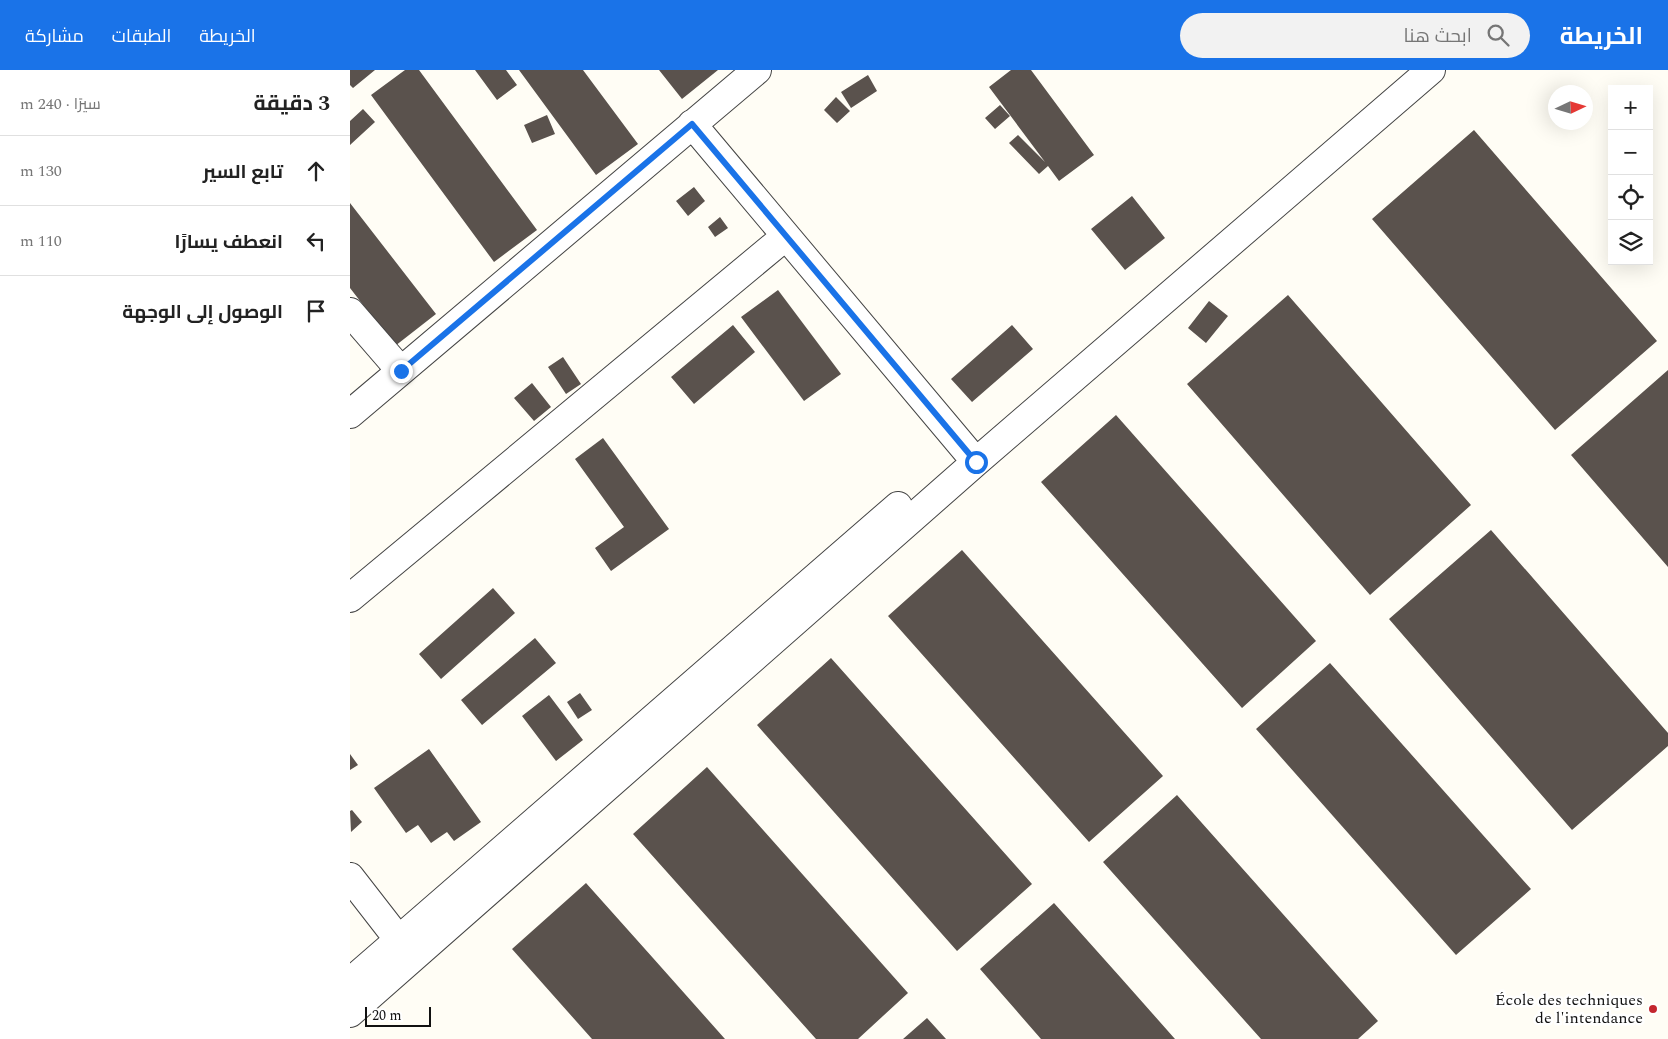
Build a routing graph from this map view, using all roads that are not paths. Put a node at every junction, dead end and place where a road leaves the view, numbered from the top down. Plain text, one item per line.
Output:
1 (757, 70) edge
2 (1402, 70) edge
3 (1431, 70) edge
4 (692, 124) junction
5 (786, 236) junction
6 (350, 312) edge
7 (401, 371) junction
8 (350, 414) edge
9 (970, 456) junction
10 (350, 598) edge
11 (350, 877) edge
12 (405, 949) junction
13 (350, 982) edge
14 (350, 1013) edge

1 - 4 lane
2 - 9 lane
3 - 9 lane
4 - 5 lane
4 - 7 lane
5 - 9 lane
5 - 10 lane
6 - 7 lane
7 - 8 lane
9 - 12 lane
11 - 12 lane
12 - 13 lane
12 - 14 lane

